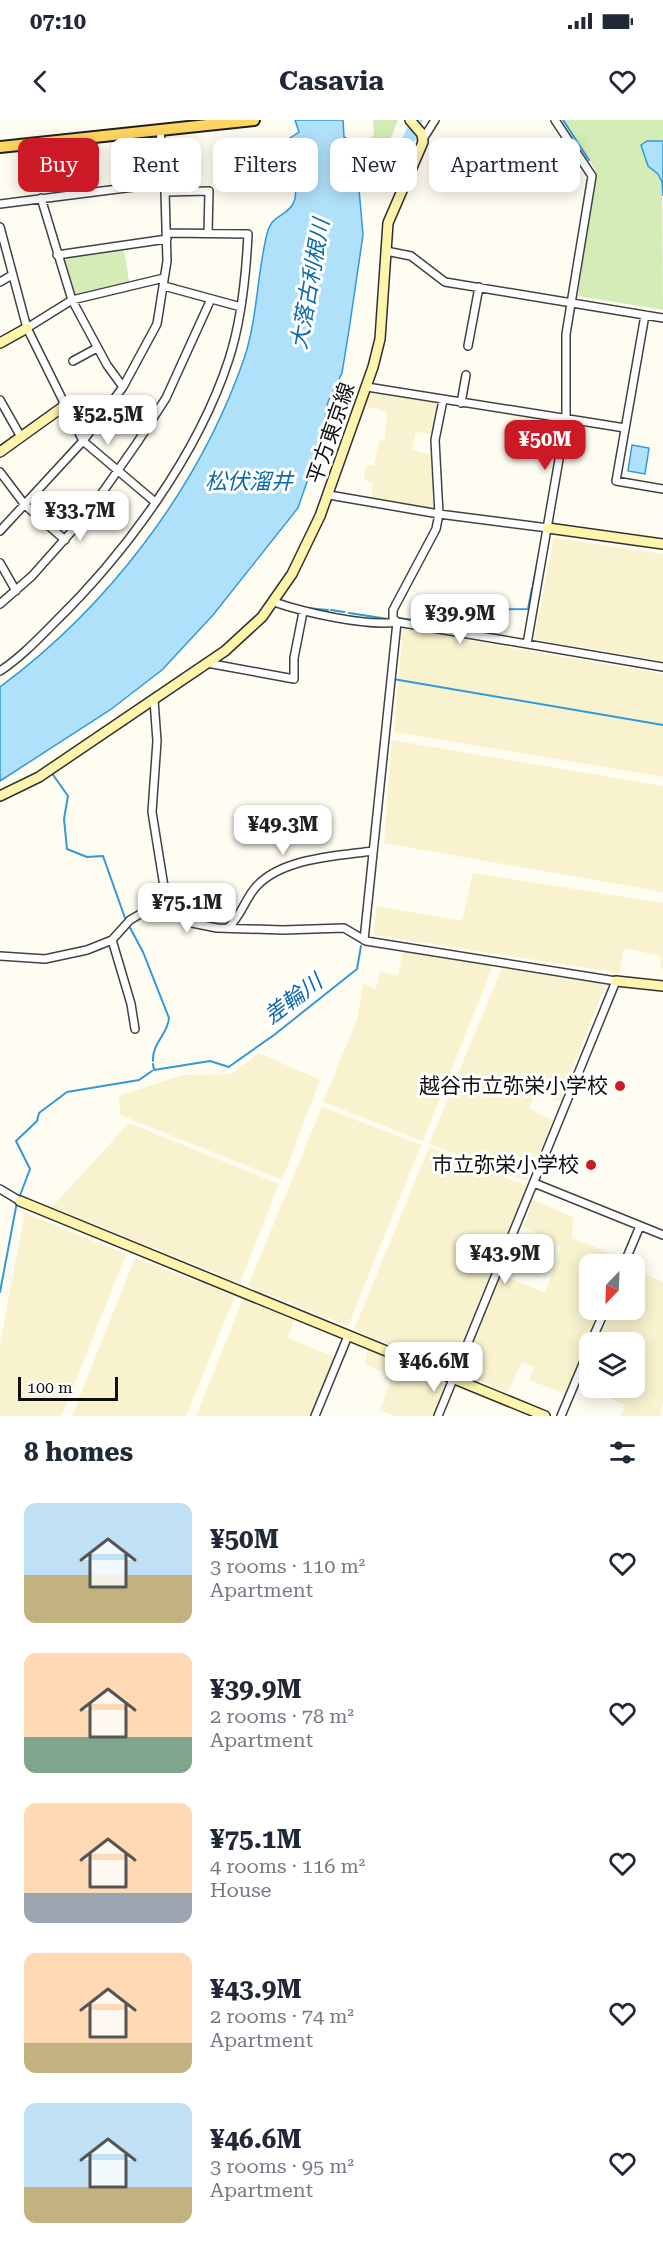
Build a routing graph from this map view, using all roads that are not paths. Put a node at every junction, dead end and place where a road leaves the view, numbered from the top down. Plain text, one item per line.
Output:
1 (254, 120) edge
2 (410, 120) edge
3 (435, 120) edge
4 (555, 120) edge
5 (212, 122) edge
6 (160, 130) junction
7 (161, 138) edge
8 (423, 139) junction
9 (0, 147) edge
10 (111, 190) edge
11 (201, 191) edge
12 (165, 192) edge
13 (41, 198) junction
14 (0, 204) edge
15 (0, 227) edge
16 (208, 233) junction
17 (167, 236) junction
18 (386, 251) junction
19 (57, 255) junction
20 (12, 275) junction
21 (0, 282) edge
22 (164, 282) junction
23 (479, 287) junction
24 (211, 299) junction
25 (72, 300) junction
26 (571, 303) junction
27 (241, 307) junction
28 (645, 315) junction
29 (663, 318) edge
30 (27, 328) junction
31 (0, 343) edge
32 (468, 346) dead end
33 (98, 348) junction
34 (73, 361) dead end
35 (466, 375) dead end
36 (123, 387) junction
37 (367, 387) junction
38 (0, 400) edge
39 (443, 400) junction
40 (461, 403) junction
41 (64, 406) junction
42 (566, 419) junction
43 (625, 428) junction
44 (21, 437) junction
45 (83, 441) junction
46 (0, 452) edge
47 (117, 470) junction
48 (0, 472) edge
49 (663, 489) edge
50 (328, 495) junction
51 (155, 502) junction
52 (25, 505) junction
53 (439, 514) junction
54 (548, 528) junction
55 (0, 531) edge
56 (65, 540) junction
57 (663, 544) edge
58 (0, 563) edge
59 (16, 591) junction
60 (274, 602) junction
61 (0, 604) edge
62 (303, 612) junction
63 (397, 622) junction
64 (527, 644) junction
65 (207, 663) junction
66 (663, 667) edge
67 (0, 671) edge
68 (154, 700) junction
69 (0, 796) edge
70 (373, 851) junction
71 (166, 899) junction
72 (229, 927) junction
73 (112, 940) junction
74 (364, 940) junction
75 (0, 956) edge
76 (616, 981) junction
77 (663, 986) edge
78 (135, 1029) dead end
79 (534, 1183) junction
80 (0, 1189) edge
81 (20, 1201) joint
82 (640, 1226) junction
83 (663, 1235) edge
84 (628, 1254) edge
85 (348, 1336) junction
86 (579, 1373) edge
87 (453, 1378) junction
88 (315, 1416) edge
89 (438, 1416) edge
90 (545, 1416) edge
91 (561, 1416) edge

1 - 5 main road
2 - 8 main road
3 - 8 street
4 - 26 street
5 - 6 main road
6 - 7 street
6 - 9 main road
8 - 18 main road, 平方東京線
10 - 13 street
11 - 16 street
12 - 17 street
13 - 14 street
13 - 19 street
15 - 20 street
16 - 17 street
16 - 27 street
17 - 19 street
17 - 22 street
18 - 23 street
18 - 37 main road, 平方東京線
19 - 25 street
20 - 21 street
20 - 30 street
22 - 24 street
22 - 25 street
22 - 36 street
23 - 26 street
23 - 32 street
24 - 27 street
24 - 47 street
25 - 30 street
25 - 33 street
26 - 28 street
26 - 42 street
27 - 51 street
28 - 29 street
28 - 43 street
30 - 31 main road
30 - 41 street
33 - 34 street
33 - 36 street
35 - 40 street
36 - 45 street
37 - 39 street
37 - 50 main road, 平方東京線
38 - 44 street
39 - 40 street
39 - 53 street
40 - 42 street
41 - 44 main road
41 - 45 street
42 - 43 street
42 - 54 street
43 - 49 street
44 - 46 main road
45 - 47 street
45 - 52 street
47 - 51 street
47 - 56 street
48 - 52 street
50 - 53 street
50 - 60 main road, 平方東京線
51 - 67 street
52 - 55 street
52 - 56 street
53 - 54 street
53 - 63 street
54 - 57 main road
54 - 64 street
56 - 59 street
58 - 59 street
59 - 61 street
60 - 62 street
60 - 65 main road, 平方東京線
62 - 63 street
62 - 65 street
63 - 64 street
63 - 70 street
64 - 66 street
65 - 68 main road, 平方東京線
68 - 69 main road, 平方東京線
68 - 71 street
70 - 72 street
70 - 74 street
71 - 72 street
71 - 73 street
72 - 74 street
73 - 75 street
73 - 78 street
74 - 76 street
76 - 77 main road
76 - 79 street
79 - 82 street
79 - 87 street
80 - 81 street
81 - 85 main road
82 - 83 street
82 - 84 street
85 - 87 main road
85 - 88 street
86 - 91 street
87 - 89 street
87 - 90 main road

